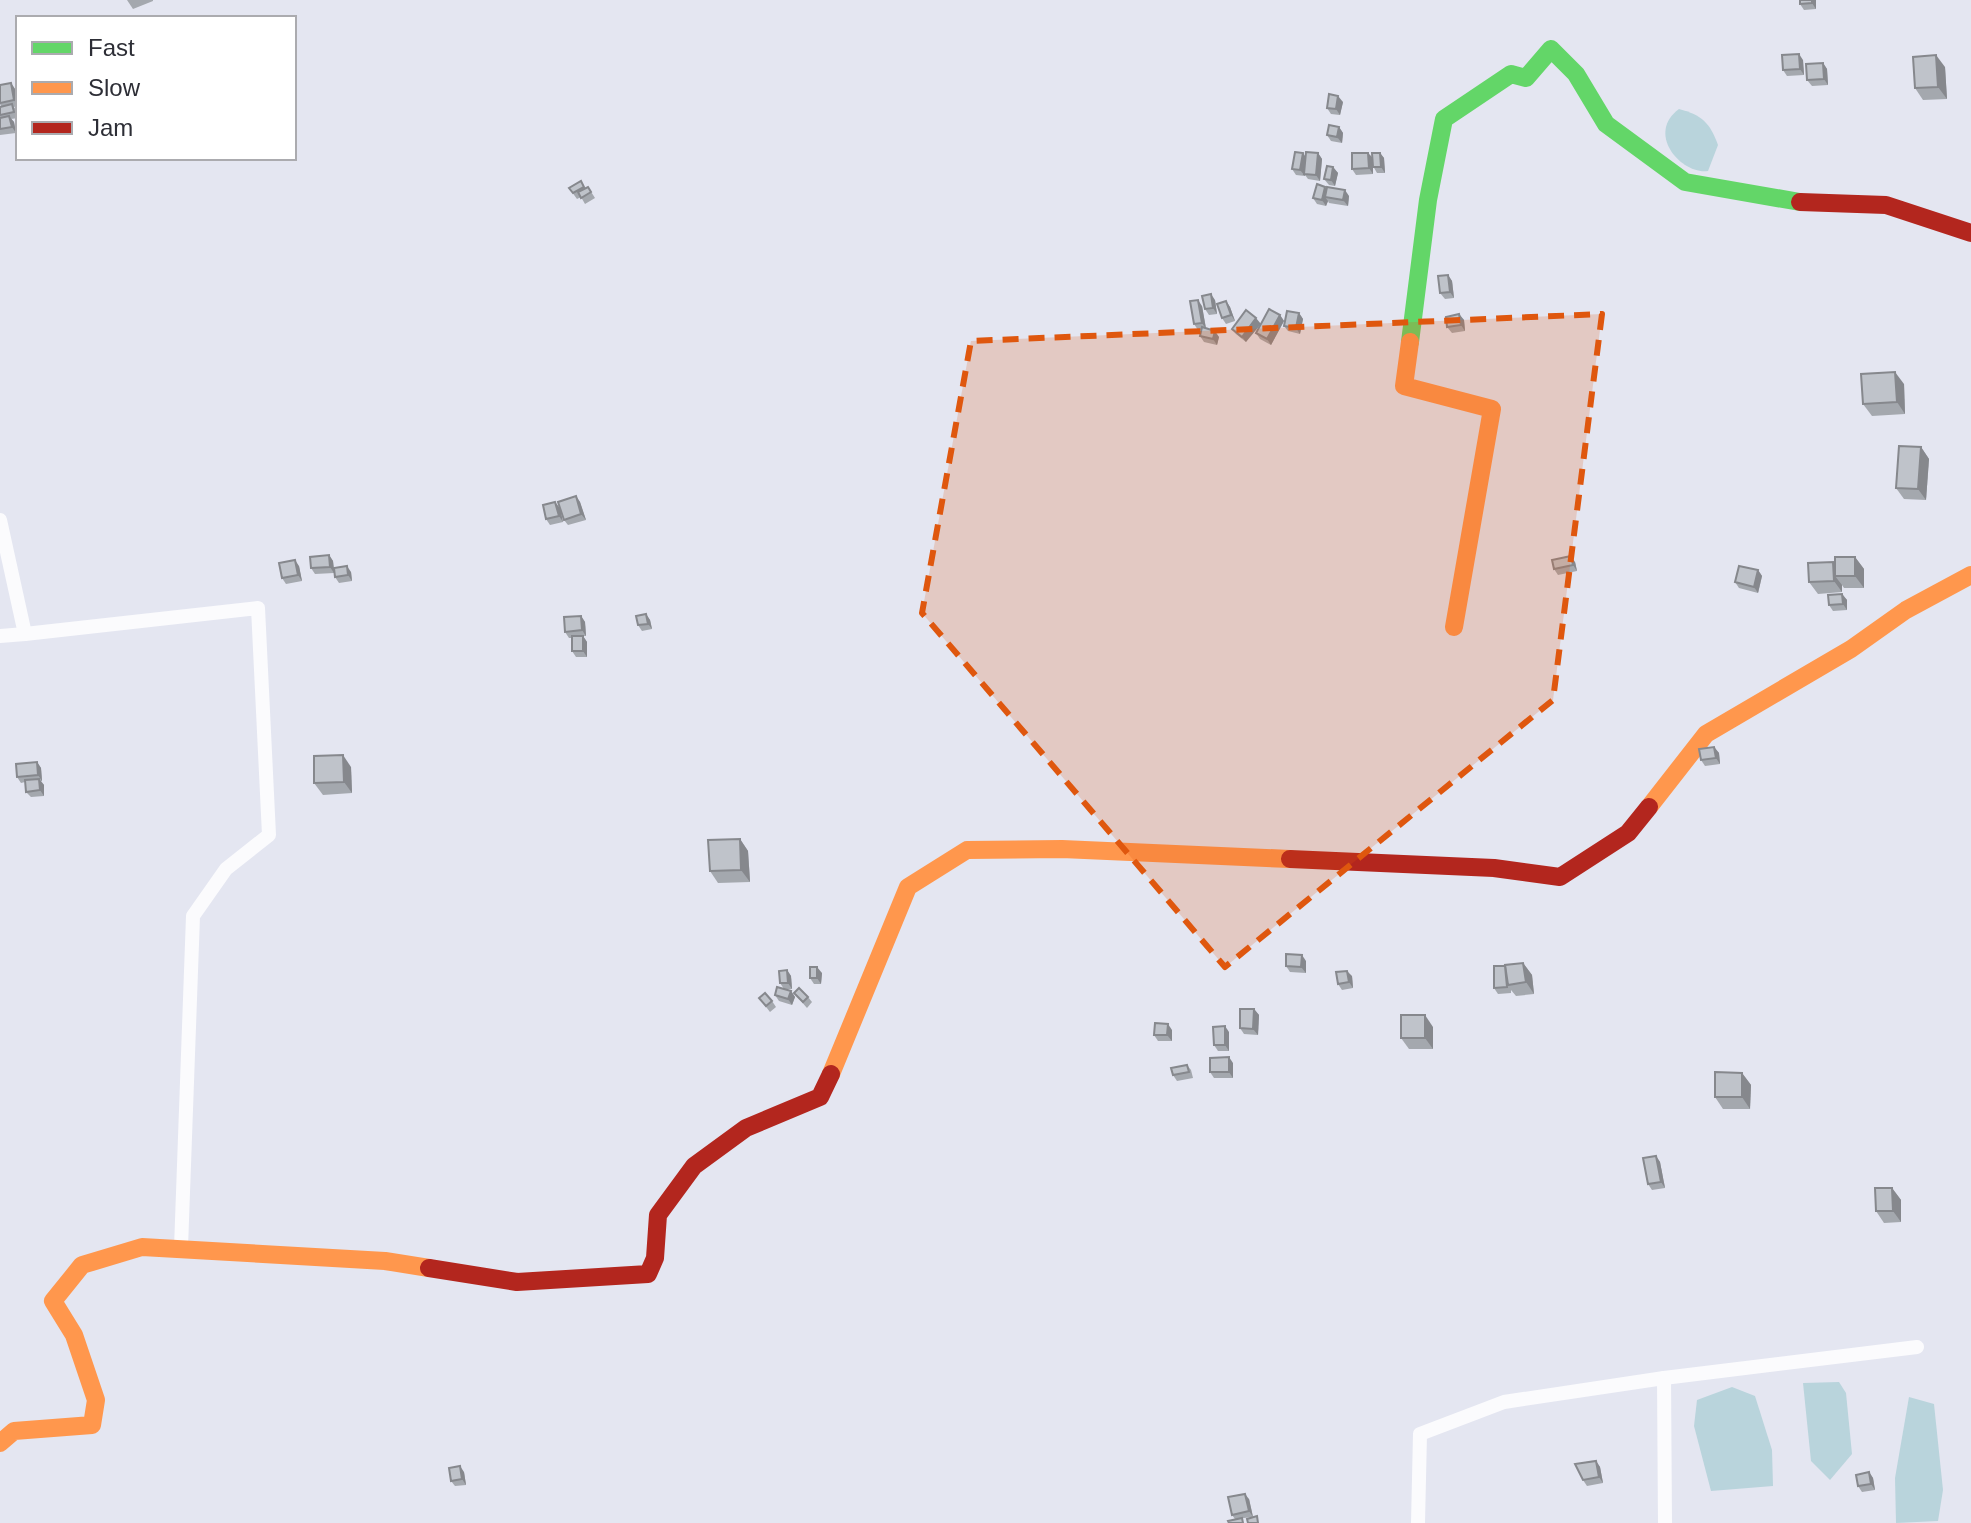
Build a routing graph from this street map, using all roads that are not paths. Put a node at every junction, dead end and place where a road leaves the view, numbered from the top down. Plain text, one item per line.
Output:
1 (1971, 233) edge
2 (0, 520) edge
3 (1971, 575) edge
4 (1454, 627) dead end
5 (25, 634) junction
6 (0, 636) edge
7 (181, 1248) junction
8 (1917, 1347) dead end
9 (1664, 1378) junction
10 (0, 1443) edge
11 (1418, 1523) edge
12 (1665, 1523) edge

1 - 4 street
2 - 5 street
3 - 7 street
5 - 6 street
5 - 7 street
7 - 10 street
8 - 9 street
9 - 11 street
9 - 12 street

